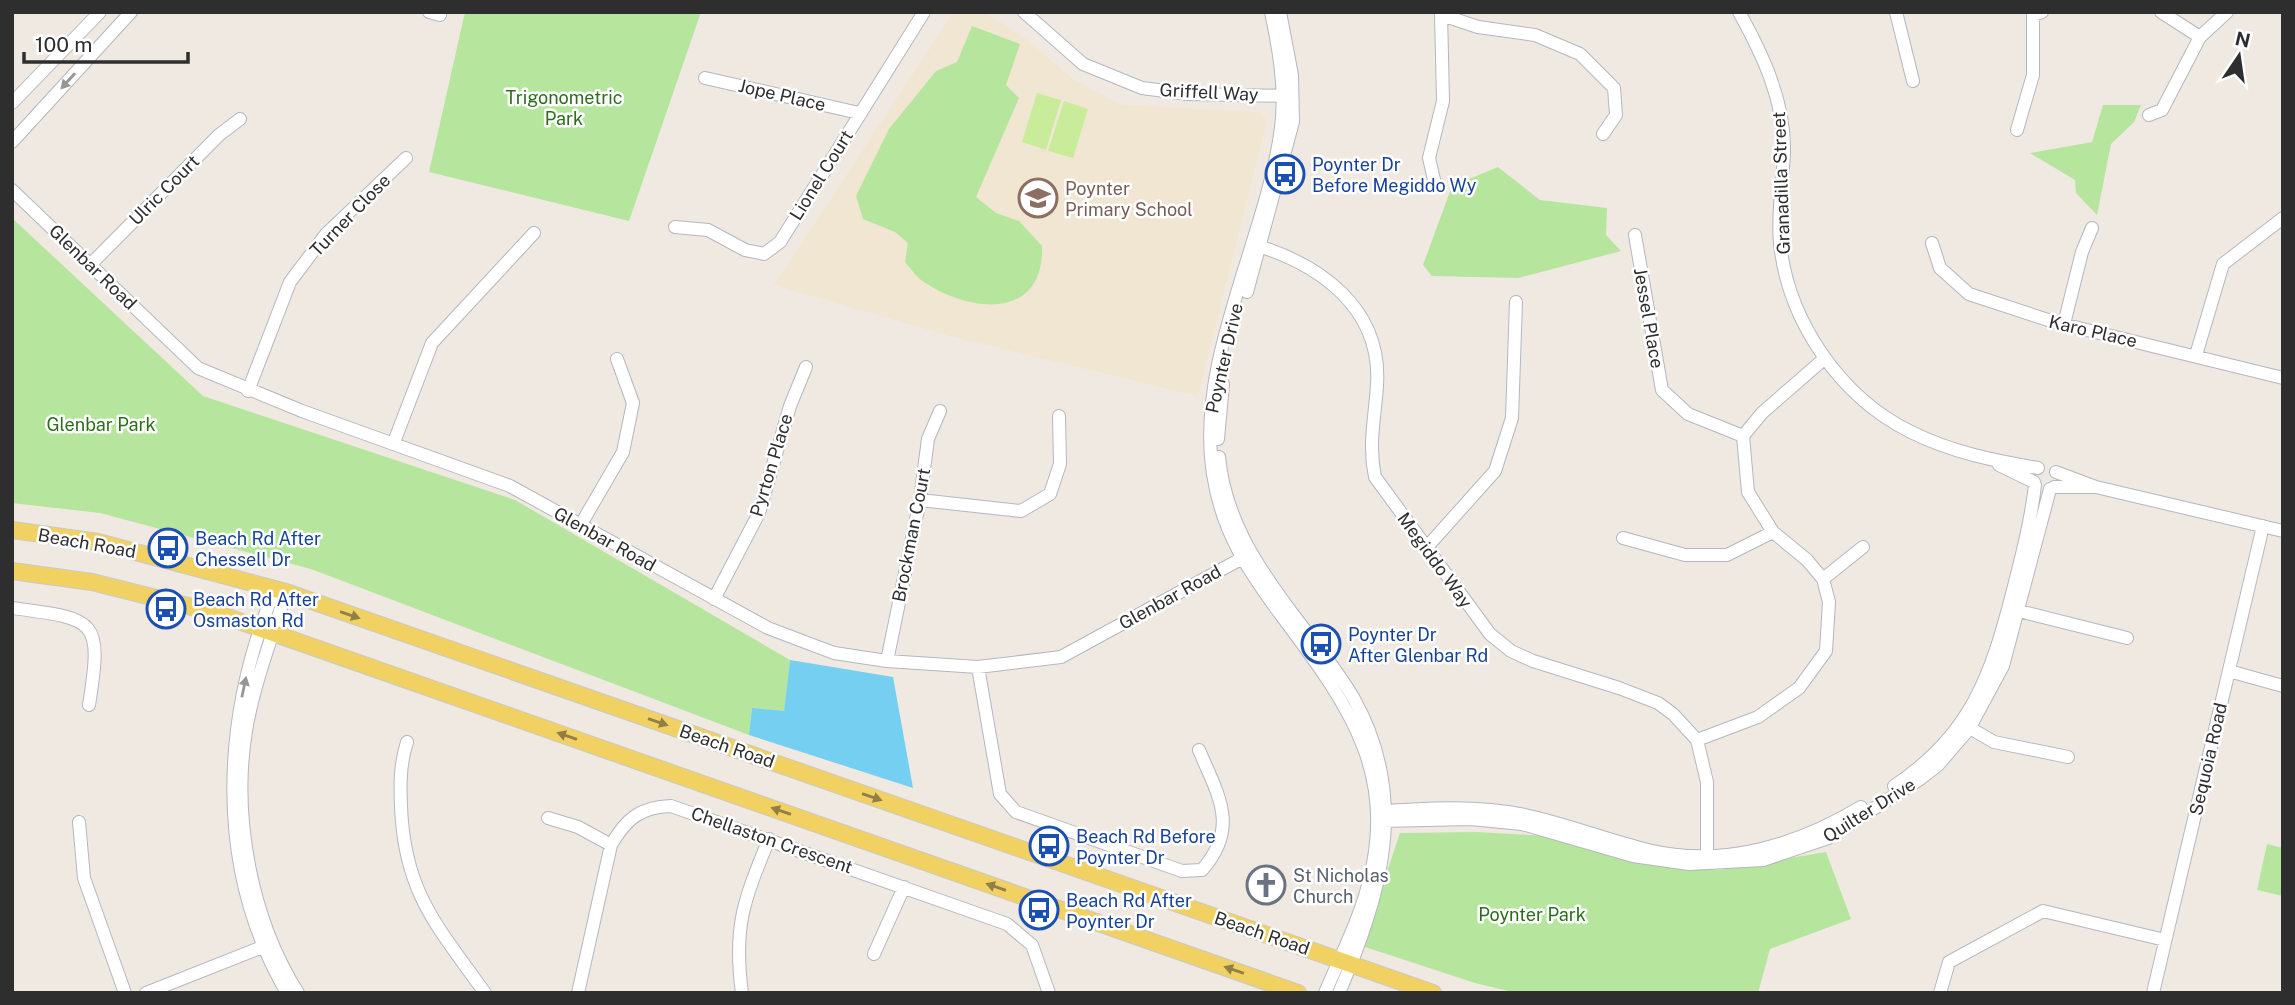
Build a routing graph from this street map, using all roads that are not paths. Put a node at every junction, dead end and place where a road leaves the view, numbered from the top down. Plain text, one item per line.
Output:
1 (100, 12) edge
2 (924, 12) edge
3 (1024, 12) edge
4 (1271, 12) edge
5 (1280, 12) edge
6 (1739, 12) edge
7 (1896, 12) edge
8 (2042, 12) edge
9 (2161, 12) edge
10 (2227, 12) edge
11 (125, 14) edge
12 (1442, 14) edge
13 (2200, 37) junction
14 (705, 78) dead end
15 (1913, 81) dead end
16 (1288, 96) junction
17 (12, 103) edge
18 (859, 113) junction
19 (2149, 115) dead end
20 (240, 119) dead end
21 (2017, 130) dead end
22 (1603, 134) dead end
23 (12, 142) edge
24 (406, 158) dead end
25 (1435, 184) dead end
26 (12, 190) edge
27 (2283, 218) edge
28 (675, 227) dead end
29 (2092, 228) dead end
30 (534, 233) dead end
31 (1635, 235) dead end
32 (1932, 243) dead end
33 (1256, 245) junction
34 (90, 265) junction
35 (1516, 302) dead end
36 (2064, 324) junction
37 (2196, 355) junction
38 (1825, 358) junction
39 (617, 359) dead end
40 (806, 367) dead end
41 (2283, 379) edge
42 (248, 391) junction
43 (940, 411) dead end
44 (1059, 416) dead end
45 (1743, 436) junction
46 (394, 442) junction
47 (1997, 462) junction
48 (2038, 468) junction
49 (2056, 471) junction
50 (2035, 483) junction
51 (2096, 487) junction
52 (2052, 488) junction
53 (920, 500) junction
54 (580, 526) junction
55 (2263, 526) junction
56 (12, 530) edge
57 (2283, 531) edge
58 (1773, 532) junction
59 (1623, 538) dead end
60 (1427, 547) junction
61 (1863, 547) dead end
62 (1245, 557) junction
63 (12, 571) edge
64 (1823, 579) junction
65 (281, 591) junction
66 (714, 599) junction
67 (12, 608) edge
68 (2013, 610) junction
69 (266, 630) junction
70 (2127, 638) dead end
71 (887, 661) junction
72 (978, 667) junction
73 (2229, 671) junction
74 (2283, 686) edge
75 (89, 705) dead end
76 (1965, 726) junction
77 (1698, 740) junction
78 (407, 742) dead end
79 (1199, 750) dead end
80 (2067, 757) dead end
81 (1381, 816) junction
82 (548, 818) dead end
83 (79, 822) dead end
84 (769, 839) junction
85 (611, 845) junction
86 (1707, 855) junction
87 (904, 887) junction
88 (2165, 940) junction
89 (268, 945) junction
90 (874, 954) dead end
91 (1345, 962) junction
92 (125, 993) edge
93 (146, 993) edge
94 (287, 993) edge
95 (298, 993) edge
96 (485, 993) edge
97 (578, 993) edge
98 (742, 993) edge
99 (1049, 993) edge
100 (1298, 993) edge
101 (1325, 993) edge
102 (1339, 993) edge
103 (1433, 993) edge
104 (1940, 993) edge
105 (2152, 993) edge

1 - 17 street
2 - 18 street, Lionel Court
3 - 16 street, Griffell Way
4 - 16 street, Poynter Drive
5 - 16 street, Poynter Drive
6 - 38 street, Granadilla Street
7 - 15 street
8 - 21 street
9 - 13 street
10 - 13 street
11 -> 23 street
12 - 22 street
12 - 25 street
13 - 19 street
14 - 18 street, Jope Place
16 - 33 street, Poynter Drive
18 - 28 street, Lionel Court
20 - 34 street, Ulric Court
24 - 42 street, Turner Close
26 - 34 street, Glenbar Road
27 - 37 street
29 - 36 street
30 - 46 street
31 - 45 street, Jessel Place
32 - 36 street, Karo Place
33 - 60 street, Megiddo Way
33 - 62 street, Poynter Drive
34 - 42 street, Glenbar Road
35 - 60 street
36 - 37 street, Karo Place
37 - 41 street, Karo Place
38 - 45 street
38 - 47 street, Granadilla Street
39 - 54 street
40 - 66 street, Pyrton Place
42 - 46 street, Glenbar Road
43 - 53 street, Brockman Court
44 - 53 street
45 - 58 street
46 - 54 street, Glenbar Road
47 - 48 street, Granadilla Street
47 - 50 street, Granadilla Street
48 - 49 street
48 - 50 street
49 - 51 street
49 - 52 street
50 - 52 street
50 - 68 street, Quilter Drive
51 - 52 street
51 - 55 street
52 - 68 street, Quilter Drive
53 - 71 street, Brockman Court
54 - 66 street, Glenbar Road
55 - 57 street
55 - 73 street, Sequoia Road
56 - 65 main road, Beach Road
58 - 59 street
58 - 64 street
60 - 77 street, Megiddo Way
61 - 64 street
62 - 72 street, Glenbar Road
62 - 81 street, Poynter Drive
63 - 69 main road
64 - 77 street
65 - 69 street
65 -> 91 main road, Beach Road
66 - 71 street, Glenbar Road
67 - 75 street
68 - 70 street
68 - 76 street, Quilter Drive
69 - 89 street
100 -> 69 main road
71 - 72 street, Glenbar Road
72 - 79 street
73 - 74 street
73 - 88 street, Sequoia Road
76 - 80 street
76 - 81 street, Quilter Drive
76 - 86 street, Quilter Drive
77 - 86 street
78 - 96 street
81 - 86 street, Quilter Drive
81 - 91 street, Poynter Drive
82 - 85 street
83 - 92 street
84 - 85 street, Chellaston Crescent
84 - 87 street, Chellaston Crescent
84 - 98 street
85 - 97 street, Chellaston Crescent
87 - 90 street
87 - 99 street, Chellaston Crescent
88 - 104 street
88 - 105 street, Sequoia Road
89 - 93 street
89 - 94 street
89 - 95 street
91 - 101 street, Poynter Drive
91 - 102 street, Poynter Drive
91 - 103 main road, Beach Road

